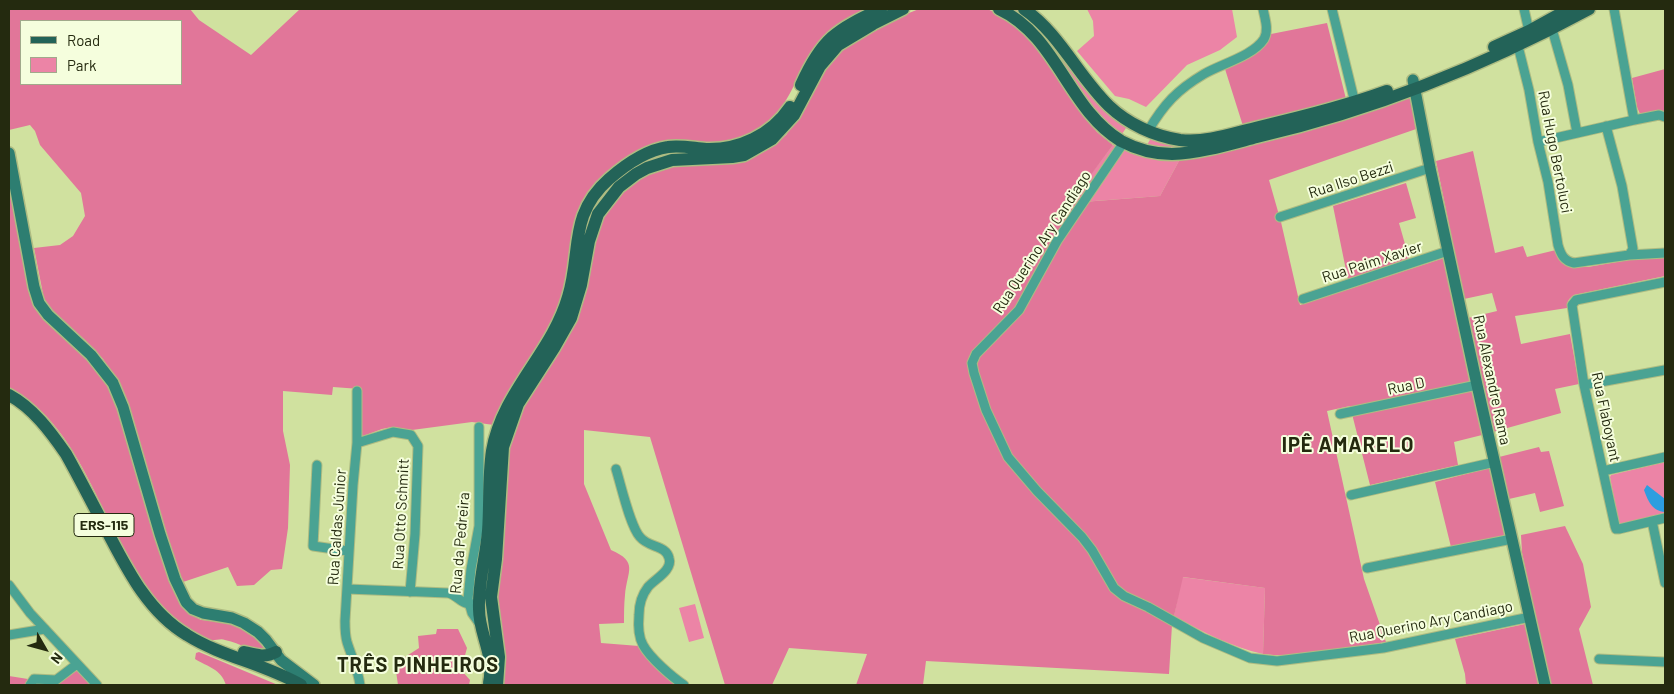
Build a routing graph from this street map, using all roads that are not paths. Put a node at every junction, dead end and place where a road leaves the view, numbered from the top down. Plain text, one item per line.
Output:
1 (881, 9) edge
2 (903, 9) edge
3 (1000, 9) edge
4 (1024, 9) edge
5 (1263, 9) edge
6 (1332, 9) edge
7 (1524, 9) edge
8 (1569, 9) edge
9 (1589, 9) edge
10 (1614, 9) edge
11 (1552, 28) junction
12 (1529, 32) junction
13 (1518, 46) junction
14 (1414, 84) junction
15 (1355, 106) junction
16 (1665, 117) edge
17 (1634, 120) junction
18 (1135, 125) junction
19 (1606, 126) junction
20 (1148, 131) junction
21 (1577, 133) junction
22 (1124, 142) junction
23 (1538, 142) junction
24 (1140, 149) junction
25 (9, 153) edge
26 (1430, 168) junction
27 (1280, 217) dead end
28 (1448, 251) junction
29 (1631, 252) junction
30 (1665, 253) edge
31 (1665, 282) edge
32 (1303, 299) dead end
33 (1665, 370) edge
34 (1477, 385) junction
35 (1584, 385) junction
36 (357, 391) dead end
37 (9, 395) edge
38 (1340, 414) dead end
39 (479, 427) dead end
40 (357, 443) junction
41 (1665, 457) edge
42 (1495, 462) junction
43 (317, 465) dead end
44 (616, 469) dead end
45 (1603, 472) junction
46 (1351, 495) dead end
47 (1665, 518) edge
48 (1652, 521) junction
49 (1512, 538) junction
50 (348, 551) junction
51 (1367, 568) dead end
52 (476, 572) junction
53 (1665, 583) edge
54 (9, 585) edge
55 (347, 590) junction
56 (410, 592) junction
57 (12, 595) edge
58 (469, 604) junction
59 (1530, 617) junction
60 (481, 628) junction
61 (45, 629) junction
62 (9, 635) edge
63 (496, 641) junction
64 (209, 647) junction
65 (276, 652) junction
66 (236, 657) junction
67 (1599, 659) dead end
68 (1665, 662) edge
69 (354, 663) junction
70 (77, 664) junction
71 (30, 685) edge
72 (97, 685) edge
73 (286, 685) edge
74 (301, 685) edge
75 (314, 685) edge
76 (354, 685) edge
77 (360, 685) edge
78 (488, 685) edge
79 (497, 685) edge
80 (684, 685) edge
81 (1545, 685) edge

1 - 52 main road
2 - 63 main road
3 - 22 main road
4 - 18 main road
5 - 20 street
6 - 15 street
7 - 12 street
8 - 12 main road
9 - 11 main road
10 - 17 street
11 - 13 main road
11 - 21 street
12 - 14 main road
13 - 14 main road
13 - 23 street, Rua Hugo Bertoluci
14 - 15 main road
14 - 26 main road, Rua Alexandre Rama
15 - 20 main road
15 - 24 main road
16 - 17 street
17 - 19 street
18 - 20 main road
18 - 22 main road
19 - 21 street
19 - 29 street
20 - 24 main road
21 - 23 street
22 - 24 main road
22 - 59 street, Rua Querino Ary Candiago
23 - 29 street, Rua Hugo Bertoluci
25 - 65 main road
26 - 27 street, Rua Ilso Bezzi
26 - 28 main road, Rua Alexandre Rama
28 - 32 street, Rua Paim Xavier
28 - 34 main road, Rua Alexandre Rama
29 - 30 street
31 - 35 street, Rua Flaboyant
33 - 35 street
34 - 38 street, Rua D
34 - 42 main road, Rua Alexandre Rama
35 - 45 street, Rua Flaboyant
36 - 40 street, Rua Caldas Júnior
37 - 64 main road, ERS-115
39 - 52 street, Rua da Pedreira
40 - 50 street, Rua Caldas Júnior
40 - 56 street, Rua Otto Schmitt
41 - 45 street
42 - 46 street
42 - 49 main road, Rua Alexandre Rama
43 - 50 street
44 - 80 street
45 - 48 street, Rua Flaboyant
47 - 48 street
48 - 53 street
49 - 51 street
49 - 59 main road, Rua Alexandre Rama
50 - 55 street, Rua Caldas Júnior
52 - 58 street, Rua da Pedreira
52 - 60 main road
52 - 63 main road
54 - 57 street
55 - 56 street
55 - 69 street, Rua Caldas Júnior
56 - 58 street
57 - 61 street
58 - 60 street, Rua da Pedreira
59 - 81 main road, Rua Alexandre Rama
60 - 78 main road
61 - 62 street
61 - 70 street
63 - 79 main road
64 - 65 main road
64 - 66 main road, ERS-115
65 - 75 main road
66 - 73 main road, ERS-115
66 - 74 main road, ERS-115
67 - 68 street
69 - 76 street, Rua Caldas Júnior
69 - 77 street, Rua Caldas Júnior
70 - 71 street
70 - 72 street

